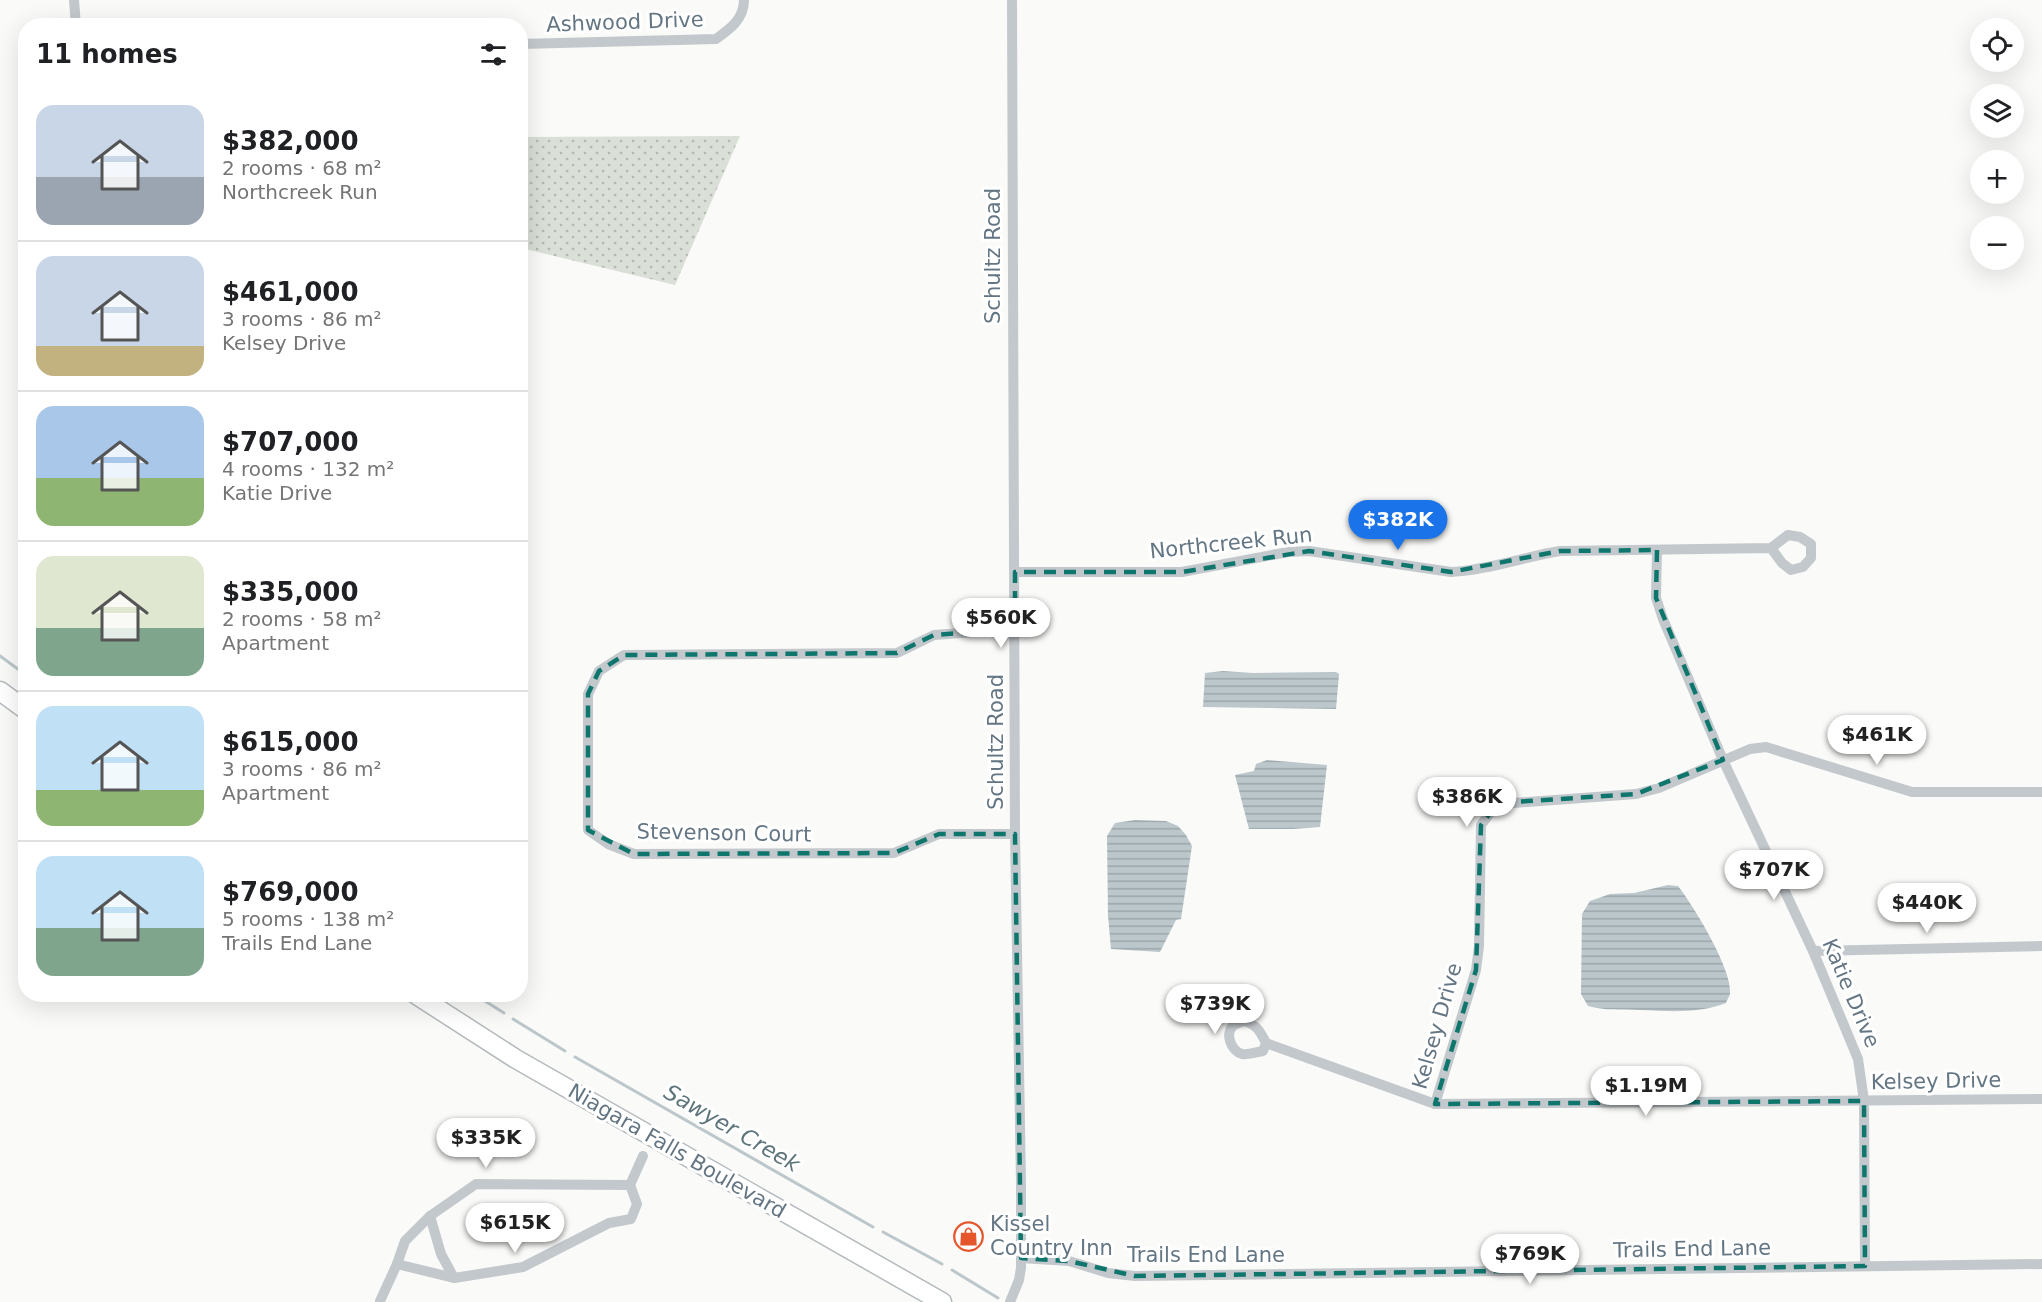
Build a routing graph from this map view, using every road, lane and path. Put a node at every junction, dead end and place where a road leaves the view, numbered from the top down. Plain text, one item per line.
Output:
1 (74, 0) edge
2 (744, 0) edge
3 (1012, 0) edge
4 (75, 18) edge
5 (528, 44) edge
6 (1771, 548) dead end
7 (1657, 550) junction
8 (1015, 572) junction
9 (1015, 629) junction
10 (0, 691) edge
11 (18, 704) edge
12 (1723, 760) junction
13 (2042, 792) edge
14 (1015, 834) junction
15 (2042, 946) edge
16 (1813, 951) junction
17 (427, 1002) edge
18 (1266, 1043) dead end
19 (2042, 1099) edge
20 (1864, 1101) junction
21 (1435, 1104) junction
22 (643, 1156) dead end
23 (630, 1185) junction
24 (430, 1216) junction
25 (1021, 1258) junction
26 (397, 1264) junction
27 (2042, 1264) edge
28 (1865, 1266) junction
29 (454, 1278) junction
30 (380, 1301) edge
31 (942, 1302) edge
32 (1010, 1302) edge

1 - 4 street
2 - 5 street, Ashwood Drive
3 - 8 street, Schultz Road
6 - 7 street, Northcreek Run
7 - 8 street, Northcreek Run
7 - 12 street, Katie Drive
8 - 9 street, Schultz Road
9 - 14 street, Schultz Road
9 - 14 street, Stevenson Court
10 - 11 main road
12 - 13 street, Kelsey Drive
12 - 16 street, Katie Drive
12 - 21 street, Kelsey Drive
14 - 25 street, Schultz Road
15 - 16 street
16 - 20 street, Katie Drive
17 - 31 main road, Niagara Falls Boulevard
18 - 21 street, Kelsey Drive
19 - 20 street, Kelsey Drive
20 - 21 street, Kelsey Drive
20 - 28 street, Katie Drive
22 - 23 street
23 - 24 street
23 - 29 street
24 - 26 street
24 - 29 street
25 - 28 street, Trails End Lane
25 - 32 street, Schultz Road
26 - 29 street
26 - 30 street
27 - 28 street, Trails End Lane

